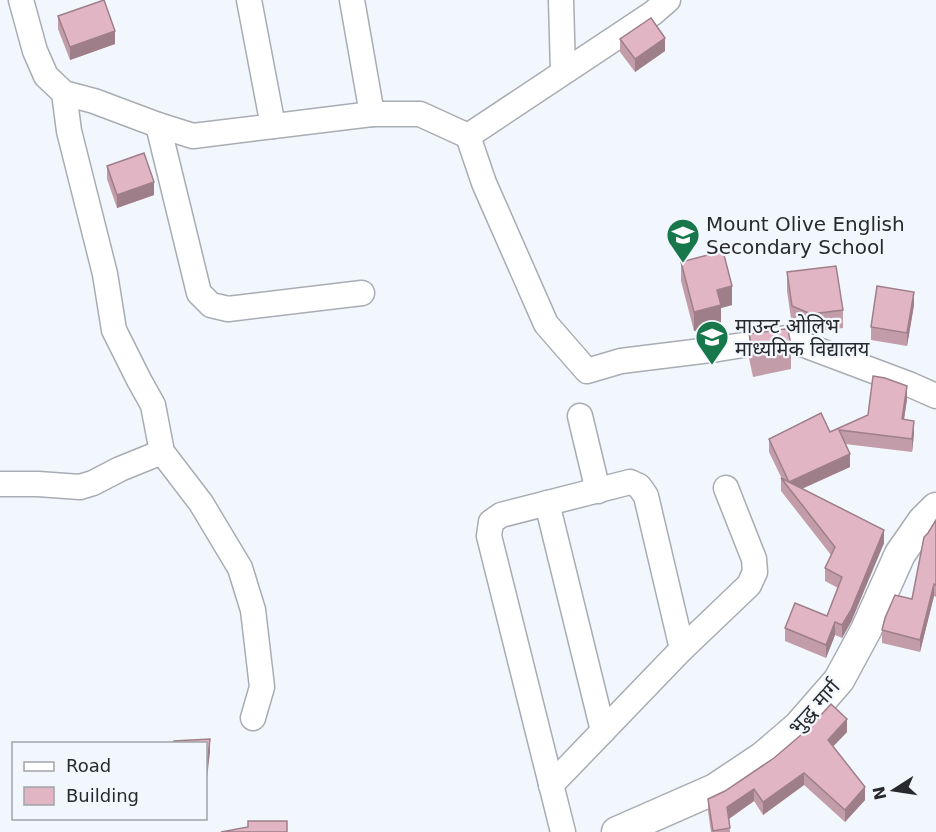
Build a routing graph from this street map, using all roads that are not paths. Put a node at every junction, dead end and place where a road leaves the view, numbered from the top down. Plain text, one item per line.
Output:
1 (21, 0) edge
2 (249, 0) edge
3 (352, 0) edge
4 (561, 0) edge
5 (668, 0) edge
6 (562, 72) junction
7 (64, 93) junction
8 (372, 114) junction
9 (158, 125) junction
10 (273, 126) junction
11 (468, 136) junction
12 (362, 293) dead end
13 (936, 396) edge
14 (580, 416) dead end
15 (162, 452) junction
16 (0, 484) edge
17 (726, 488) dead end
18 (598, 490) junction
19 (547, 504) junction
20 (936, 508) edge
21 (682, 649) junction
22 (253, 718) dead end
23 (603, 731) junction
24 (551, 785) junction
25 (563, 832) edge
26 (617, 832) edge

1 - 7 street
2 - 10 street
3 - 8 street
4 - 6 street
5 - 6 street
6 - 11 street
7 - 9 street
7 - 15 street
8 - 10 street
8 - 11 street
9 - 10 street
9 - 12 street
11 - 13 street
14 - 18 street
15 - 16 street
15 - 22 street
17 - 21 street
18 - 19 street
18 - 21 street
19 - 23 street
19 - 24 street
20 - 26 street, भुद्ध मार्ग
21 - 23 street
23 - 24 street
24 - 25 street

